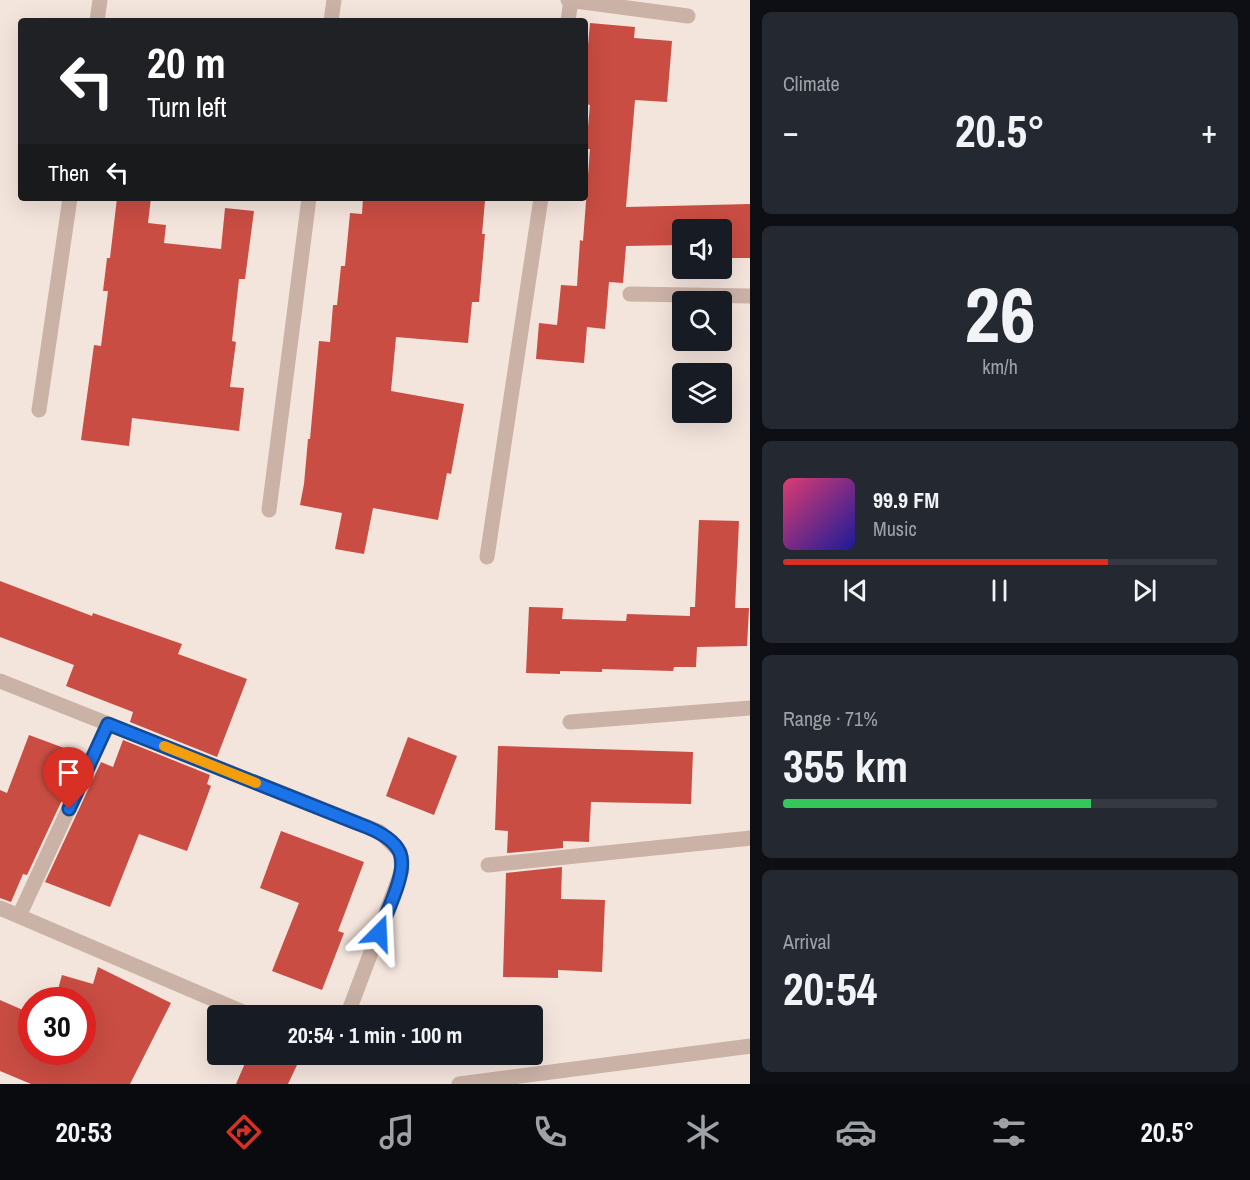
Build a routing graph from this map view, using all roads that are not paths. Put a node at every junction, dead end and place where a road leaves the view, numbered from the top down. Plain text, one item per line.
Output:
1 (100, 0) edge
2 (334, 0) edge
3 (570, 0) edge
4 (688, 16) dead end
5 (97, 18) edge
6 (331, 18) edge
7 (568, 18) edge
8 (70, 201) edge
9 (309, 201) edge
10 (542, 201) edge
11 (630, 294) dead end
12 (750, 296) edge
13 (39, 410) dead end
14 (269, 510) dead end
15 (487, 557) dead end
16 (0, 681) edge
17 (750, 708) edge
18 (570, 722) dead end
19 (108, 724) junction
20 (750, 838) edge
21 (488, 865) dead end
22 (0, 908) edge
23 (19, 916) junction
24 (226, 1005) edge
25 (351, 1005) edge
26 (750, 1046) edge
27 (459, 1084) edge

1 - 5 street
2 - 6 street
3 - 4 street
3 - 7 street
8 - 13 street
9 - 14 street
10 - 15 street
11 - 12 street
16 - 19 street
17 - 18 street
19 - 23 street
19 - 25 street
20 - 21 street
22 - 23 street
23 - 24 street
26 - 27 street

